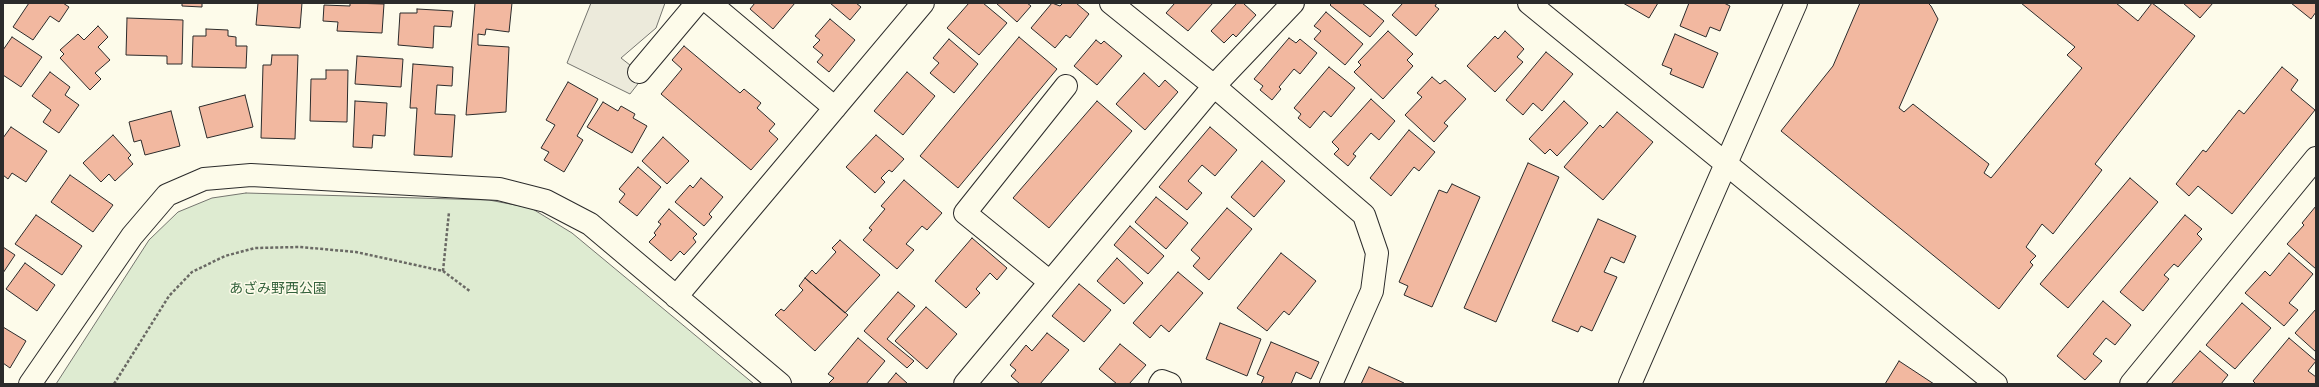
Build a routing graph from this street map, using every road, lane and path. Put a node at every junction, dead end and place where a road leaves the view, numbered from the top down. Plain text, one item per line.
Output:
1 (697, 3) edge
2 (710, 3) edge
3 (923, 3) edge
4 (1111, 3) edge
5 (1294, 3) edge
6 (1529, 3) edge
7 (1796, 3) edge
8 (639, 72) dead end
9 (1066, 86) dead end
10 (1214, 86) junction
11 (835, 108) junction
12 (2316, 158) edge
13 (1726, 163) junction
14 (451, 188) junction
15 (444, 271) junction
16 (1050, 282) junction
17 (471, 292) dead end
18 (676, 297) junction
19 (30, 384) edge
20 (114, 384) edge
21 (780, 384) edge
22 (965, 384) edge
23 (1160, 384) edge
24 (1170, 384) edge
25 (1331, 384) edge
26 (1630, 384) edge
27 (1996, 384) edge
28 (2131, 384) edge

1 - 8 street
2 - 11 street
3 - 11 street
4 - 10 street
5 - 10 street
6 - 13 street
7 - 13 street
9 - 16 street
10 - 16 street
10 - 25 street
11 - 18 street
12 - 28 street
13 - 26 street
13 - 27 street
14 - 15 path
14 - 18 street
14 - 19 street
15 - 17 path
15 - 20 path
16 - 22 street
18 - 21 street
23 - 24 street

